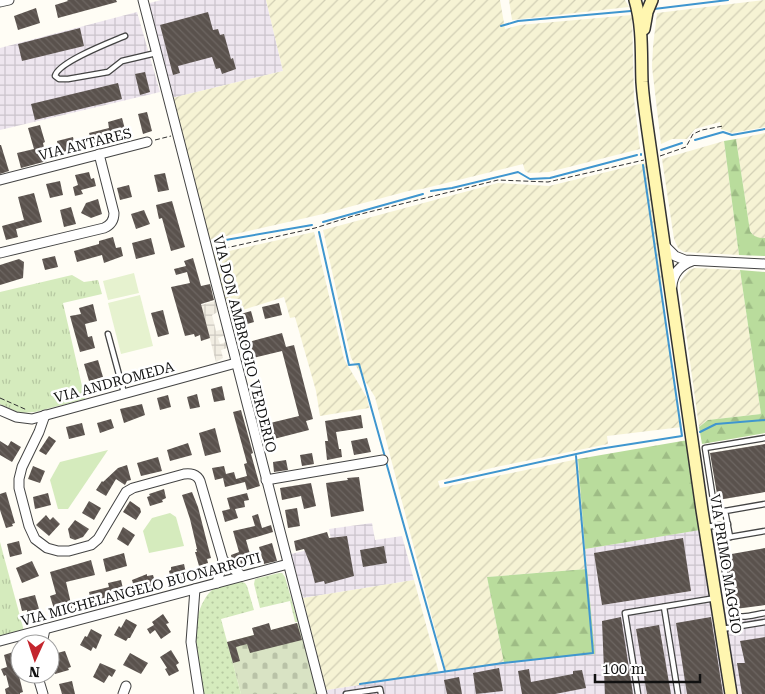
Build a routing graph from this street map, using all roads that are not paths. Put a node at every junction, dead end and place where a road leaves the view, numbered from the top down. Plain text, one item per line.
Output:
1 (9, 0) edge
2 (143, 0) edge
3 (635, 0) edge
4 (652, 0) edge
5 (0, 2) edge
6 (125, 36) dead end
7 (642, 43) junction
8 (156, 53) junction
9 (148, 142) road end
10 (99, 154) junction
11 (0, 180) edge
12 (665, 246) junction
13 (0, 253) edge
14 (693, 261) junction
15 (765, 264) edge
16 (671, 288) junction
17 (108, 334) dead end
18 (236, 363) junction
19 (124, 393) junction
20 (0, 410) edge
21 (45, 415) junction
22 (765, 438) edge
23 (383, 460) dead end
24 (266, 480) junction
25 (765, 504) edge
26 (725, 511) junction
27 (728, 524) junction
28 (705, 527) junction
29 (765, 531) edge
30 (730, 537) junction
31 (223, 560) junction
32 (288, 564) junction
33 (242, 576) junction
34 (216, 583) junction
35 (195, 589) junction
36 (716, 598) junction
37 (664, 607) junction
38 (765, 613) edge
39 (765, 622) edge
40 (722, 628) junction
41 (45, 629) junction
42 (44, 634) edge
43 (0, 641) edge
44 (199, 694) edge
45 (322, 694) edge
46 (346, 694) edge
47 (381, 694) edge
48 (638, 694) edge
49 (678, 694) edge
50 (731, 694) edge

1 - 5 street
2 - 8 street, VIA DON AMBROGIO VERDERIO
3 - 7 main road
4 - 7 main road
6 - 8 lane
7 - 12 main road, VIA PRIMO MAGGIO
8 - 18 street, VIA DON AMBROGIO VERDERIO
9 - 10 street, VIA ANTARES
10 - 11 street, VIA ANTARES
10 - 13 street
12 - 14 street
12 - 16 main road, VIA PRIMO MAGGIO
14 - 15 street
14 - 16 street
16 - 28 main road, VIA PRIMO MAGGIO
17 - 19 lane
18 - 19 street, VIA ANDROMEDA
18 - 24 street, VIA DON AMBROGIO VERDERIO
19 - 21 street, VIA ANDROMEDA
20 - 21 street, VIA ANDROMEDA
21 - 31 street
22 - 26 lane
23 - 24 street
24 - 32 street, VIA DON AMBROGIO VERDERIO
25 - 26 lane
26 - 27 lane
27 - 28 lane
27 - 30 lane
28 - 36 main road, VIA PRIMO MAGGIO
29 - 30 lane
30 - 38 lane
31 - 33 street
31 - 34 street
32 - 33 street, VIA MICHELANGELO BUONARROTI
32 - 45 street, VIA DON AMBROGIO VERDERIO
33 - 34 street, VIA MICHELANGELO BUONARROTI
34 - 35 street, VIA MICHELANGELO BUONARROTI
35 - 41 street, VIA MICHELANGELO BUONARROTI
35 - 44 street
36 - 37 lane
36 - 40 main road, VIA PRIMO MAGGIO
37 - 48 lane
37 - 49 lane
39 - 40 lane
40 - 50 main road, VIA PRIMO MAGGIO
41 - 42 street
41 - 43 street, VIA MICHELANGELO BUONARROTI
46 - 47 lane

